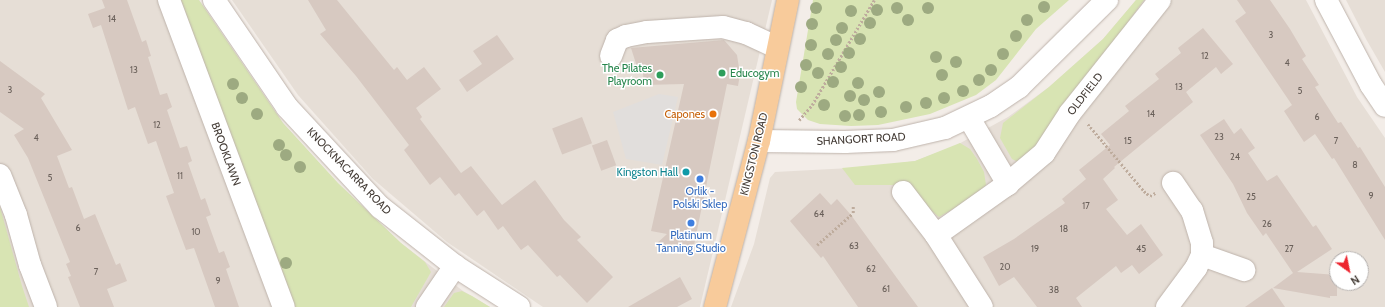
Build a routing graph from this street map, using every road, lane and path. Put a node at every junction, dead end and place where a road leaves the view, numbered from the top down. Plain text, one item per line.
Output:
1 (169, 0) edge
2 (214, 0) edge
3 (788, 0) edge
4 (874, 0) edge
5 (1107, 0) edge
6 (1160, 0) edge
7 (1326, 0) edge
8 (778, 48) junction
9 (611, 56) dead end
10 (1385, 106) edge
11 (969, 118) junction
12 (796, 124) dead end
13 (1088, 124) dead end
14 (759, 141) junction
15 (0, 175) edge
16 (1173, 183) joint
17 (1008, 184) junction
18 (903, 192) dead end
19 (854, 206) dead end
20 (936, 234) junction
21 (817, 245) dead end
22 (1202, 254) junction
23 (455, 266) junction
24 (1244, 270) dead end
25 (46, 307) edge
26 (284, 307) edge
27 (427, 307) edge
28 (519, 307) edge
29 (715, 307) edge
30 (982, 307) edge
31 (1167, 307) edge

1 - 26 street, BROOKLAWN
2 - 23 street, KNOCKNACARRA ROAD
3 - 8 main road, KINGSTON ROAD
4 - 12 path
5 - 11 street, SHANGORT ROAD
6 - 17 street, OLDFIELD
7 - 10 street
8 - 9 street
8 - 14 main road, KINGSTON ROAD
11 - 14 street, SHANGORT ROAD
11 - 17 street
13 - 16 path
14 - 29 main road, KINGSTON ROAD
15 - 25 street
16 - 22 street
17 - 20 street, OLDFIELD
18 - 20 street
19 - 21 path
20 - 30 street
22 - 24 street
22 - 31 street
23 - 27 street
23 - 28 street, KNOCKNACARRA ROAD

